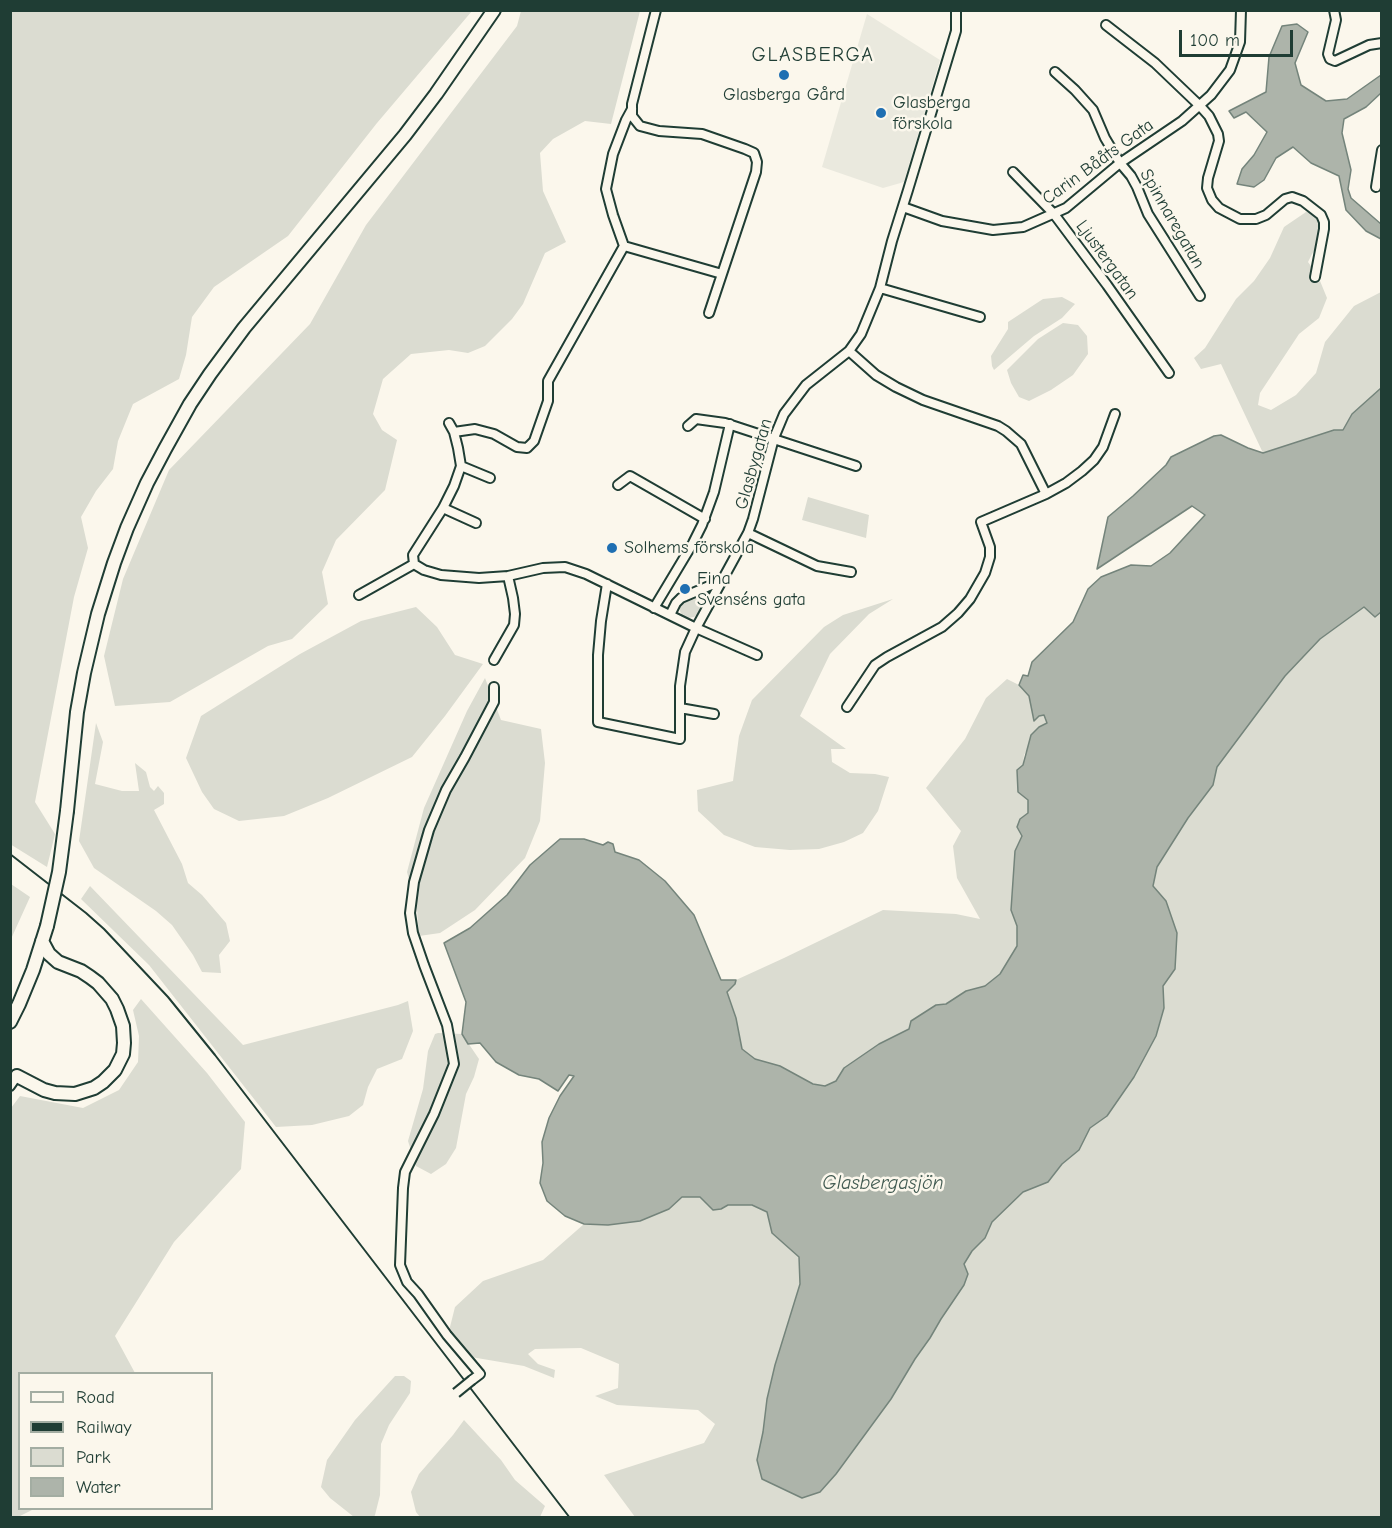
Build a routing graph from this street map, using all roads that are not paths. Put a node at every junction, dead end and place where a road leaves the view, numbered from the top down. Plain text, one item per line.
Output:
1 (494, 10) edge
2 (656, 10) edge
3 (956, 10) edge
4 (1241, 10) edge
5 (1334, 10) edge
6 (1106, 25) dead end
7 (1382, 43) edge
8 (1055, 72) dead end
9 (1200, 106) junction
10 (632, 109) junction
11 (1382, 150) edge
12 (1120, 163) junction
13 (1013, 172) dead end
14 (1376, 187) dead end
15 (903, 207) junction
16 (1054, 214) junction
17 (624, 246) junction
18 (722, 274) junction
19 (1315, 277) dead end
20 (880, 288) junction
21 (1200, 296) dead end
22 (709, 313) dead end
23 (980, 317) dead end
24 (849, 351) junction
25 (1169, 373) dead end
26 (1115, 414) dead end
27 (449, 423) dead end
28 (730, 424) junction
29 (688, 426) dead end
30 (454, 432) junction
31 (774, 438) junction
32 (461, 466) junction
33 (856, 466) dead end
34 (490, 478) dead end
35 (618, 485) dead end
36 (1046, 494) junction
37 (443, 508) junction
38 (705, 519) junction
39 (476, 523) dead end
40 (748, 533) junction
41 (414, 564) junction
42 (851, 572) dead end
43 (508, 576) junction
44 (723, 580) junction
45 (607, 584) junction
46 (359, 595) dead end
47 (654, 608) junction
48 (670, 615) junction
49 (696, 628) junction
50 (757, 655) dead end
51 (494, 660) dead end
52 (494, 687) dead end
53 (847, 707) dead end
54 (680, 708) junction
55 (714, 714) dead end
56 (42, 941) junction
57 (58, 962) junction
58 (33, 970) junction
59 (10, 1022) edge
60 (14, 1081) edge
61 (452, 1395) dead end

1 - 56 main road, bridge
2 - 10 street
3 - 15 street, Glasbygatan
4 - 9 street, Carin Bååts Gata
5 - 7 street
6 - 9 street
8 - 12 street, Spinnaregatan
9 - 12 street, Carin Bååts Gata
9 - 19 street
10 - 17 street
10 - 18 street
11 - 14 street
12 - 16 street, Carin Bååts Gata
12 - 21 street, Spinnaregatan
13 - 16 street, Ljustergatan
15 - 16 street, Carin Bååts Gata
15 - 20 street, Glasbygatan
16 - 25 street, Ljustergatan
17 - 18 street
17 - 30 street
18 - 22 street
20 - 23 street
20 - 24 street, Glasbygatan
24 - 31 street, Glasbygatan
24 - 36 street
26 - 36 street
27 - 30 street
28 - 29 street
28 - 31 street
28 - 38 street
30 - 32 street
31 - 33 street
31 - 40 street, Glasbygatan
32 - 34 street
32 - 37 street
35 - 38 street
36 - 53 street
37 - 39 street
37 - 41 street
38 - 47 street
40 - 42 street
40 - 44 street, Glasbygatan
41 - 43 street
41 - 46 street
43 - 45 street
43 - 51 street
44 - 48 street
44 - 49 street, Glasbygatan
45 - 47 street
45 - 54 street, Glasbygatan
47 - 48 street
48 - 49 street
49 - 50 street
49 - 54 street, Glasbygatan
52 - 61 street, bridge
54 - 55 street
56 - 57 main road
56 - 58 main road
57 - 58 main road
57 - 60 main road
58 - 59 main road

